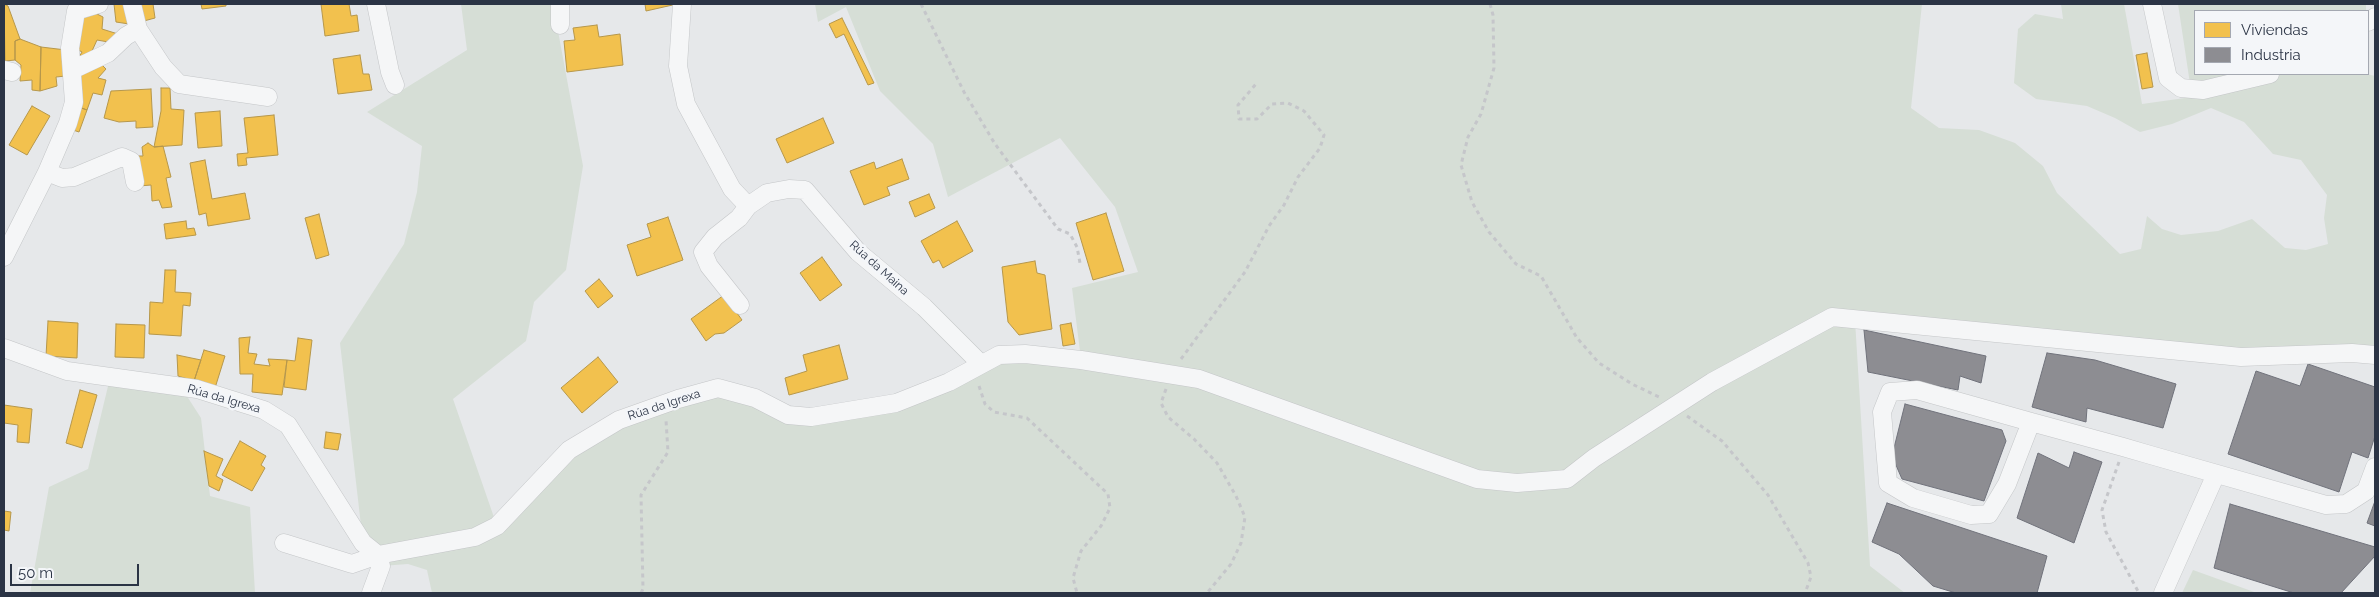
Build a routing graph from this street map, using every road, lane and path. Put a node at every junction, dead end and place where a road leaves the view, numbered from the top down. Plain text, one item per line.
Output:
1 (99, 4) edge
2 (132, 4) edge
3 (376, 4) edge
4 (560, 4) edge
5 (682, 4) edge
6 (921, 4) edge
7 (1490, 4) edge
8 (2152, 4) edge
9 (560, 25) dead end
10 (138, 29) junction
11 (72, 70) junction
12 (2266, 75) edge
13 (1256, 84) dead end
14 (396, 85) dead end
15 (268, 97) dead end
16 (46, 172) junction
17 (135, 182) dead end
18 (748, 206) junction
19 (4, 257) edge
20 (1080, 264) dead end
21 (740, 305) dead end
22 (4, 348) edge
23 (2375, 354) edge
24 (980, 363) junction
25 (1173, 375) junction
26 (663, 404) junction
27 (1674, 406) junction
28 (2032, 422) junction
29 (2123, 447) junction
30 (2375, 467) edge
31 (2216, 474) junction
32 (284, 542) dead end
33 (378, 555) junction
34 (371, 593) edge
35 (641, 593) edge
36 (1077, 593) edge
37 (1206, 593) edge
38 (1805, 593) edge
39 (2139, 593) edge
40 (2163, 593) edge

1 - 11 street
2 - 10 street
3 - 14 street
4 - 9 street
5 - 18 street
6 - 20 path
7 - 27 path
8 - 12 street
10 - 11 street
10 - 15 street
11 - 16 street
13 - 25 path
16 - 17 street
16 - 19 street
18 - 21 street, Rúa da Maina
18 - 24 street, Rúa da Maina
22 - 33 street, Rúa da Igrexa
23 - 27 street, Rúa da Igrexa
24 - 25 street, Rúa da Igrexa
24 - 26 street, Rúa da Igrexa
24 - 36 path
25 - 27 street, Rúa da Igrexa
25 - 37 path
26 - 33 street, Rúa da Igrexa
26 - 35 path
27 - 38 path
28 - 28 street
28 - 29 street
29 - 31 street
29 - 39 path
30 - 31 street
31 - 40 street
32 - 33 street, Rúa da Igrexa
33 - 34 street

